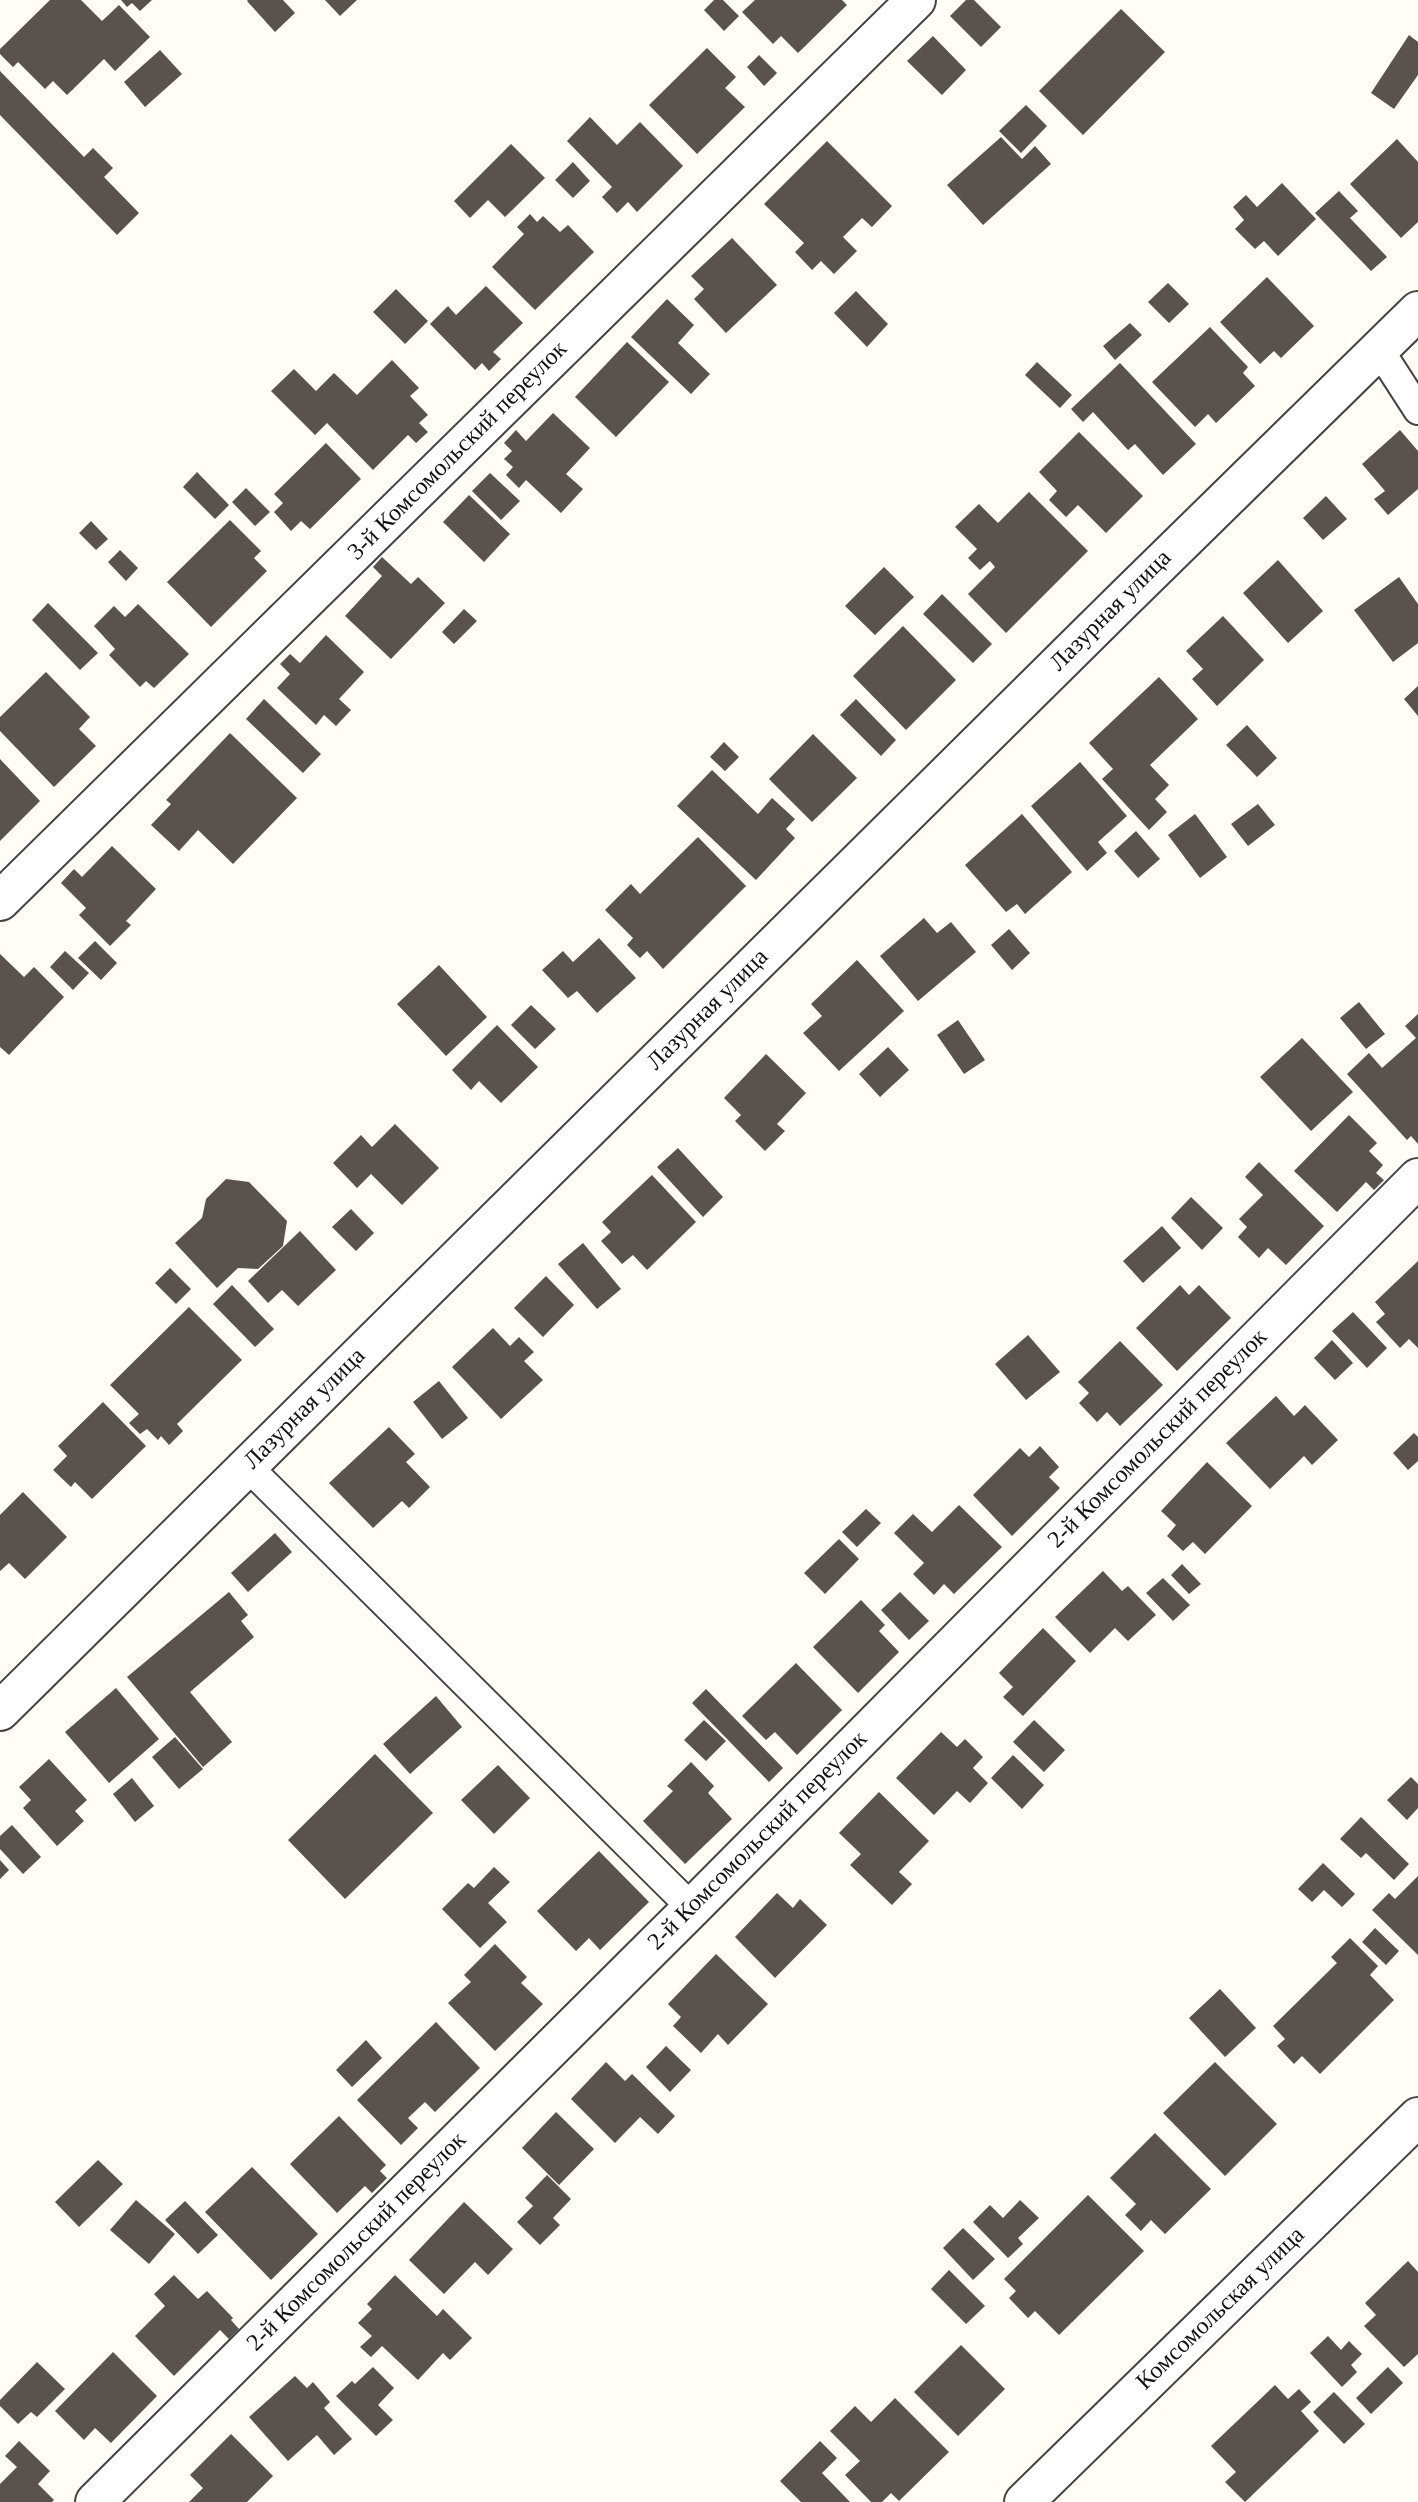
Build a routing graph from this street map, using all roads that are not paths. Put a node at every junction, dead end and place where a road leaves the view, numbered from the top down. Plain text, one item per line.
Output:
1 (916, 0) edge
2 (1418, 311) edge
3 (1378, 348) junction
4 (1418, 410) edge
5 (0, 901) edge
6 (1418, 1178) edge
7 (247, 1466) junction
8 (0, 1711) edge
9 (692, 1908) junction
10 (1418, 2117) edge
11 (95, 2502) edge
12 (1024, 2502) edge

1 - 5 street, 3-й Комсомольский переулок
2 - 3 street, Лазурная улица
3 - 4 lane
3 - 7 street, Лазурная улица
6 - 9 street, 2-й Комсомольский переулок
7 - 8 street, Лазурная улица
7 - 9 lane
9 - 11 street, 2-й Комсомольский переулок
10 - 12 street, Комсомольская улица

